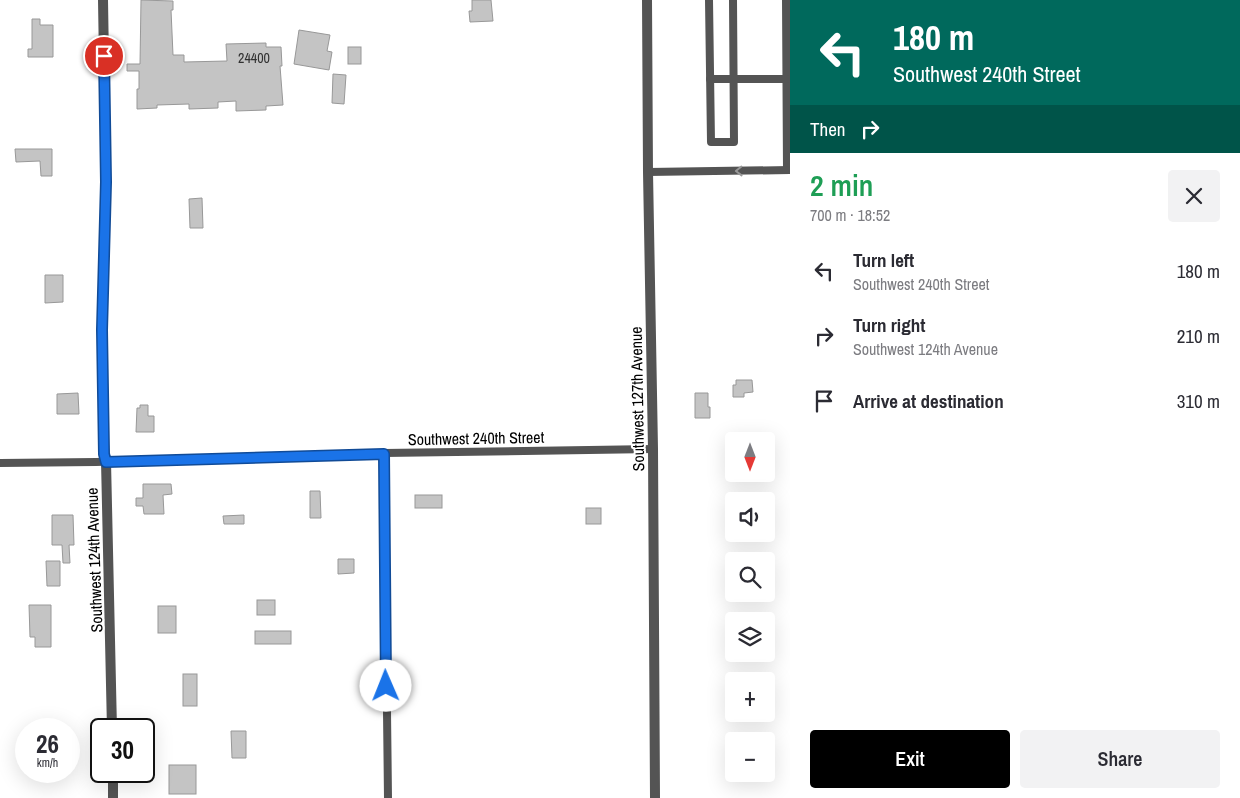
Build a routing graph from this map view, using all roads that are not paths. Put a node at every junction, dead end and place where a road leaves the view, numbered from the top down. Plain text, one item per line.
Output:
1 (103, 0) edge
2 (647, 0) edge
3 (710, 0) edge
4 (733, 0) edge
5 (786, 0) edge
6 (734, 79) junction
7 (710, 80) junction
8 (787, 80) junction
9 (788, 116) edge
10 (789, 170) edge
11 (648, 172) junction
12 (653, 449) junction
13 (384, 454) junction
14 (106, 462) junction
15 (0, 463) edge
16 (112, 718) edge
17 (113, 783) edge
18 (113, 798) edge
19 (388, 798) edge
20 (654, 798) edge

1 - 14 street, Southwest 124th Avenue
2 - 11 street, Southwest 127th Avenue
3 - 7 street
4 - 6 street
5 - 8 street
6 - 7 street
6 - 7 street
6 - 8 street
8 - 9 street
9 - 10 street
10 -> 11 street
11 - 12 street, Southwest 127th Avenue
12 - 13 street, Southwest 240th Street
12 - 20 street, Southwest 127th Avenue
13 - 14 street, Southwest 240th Street
13 - 19 street
14 - 15 street, Southwest 240th Street
14 - 16 street, Southwest 124th Avenue
17 - 18 street

